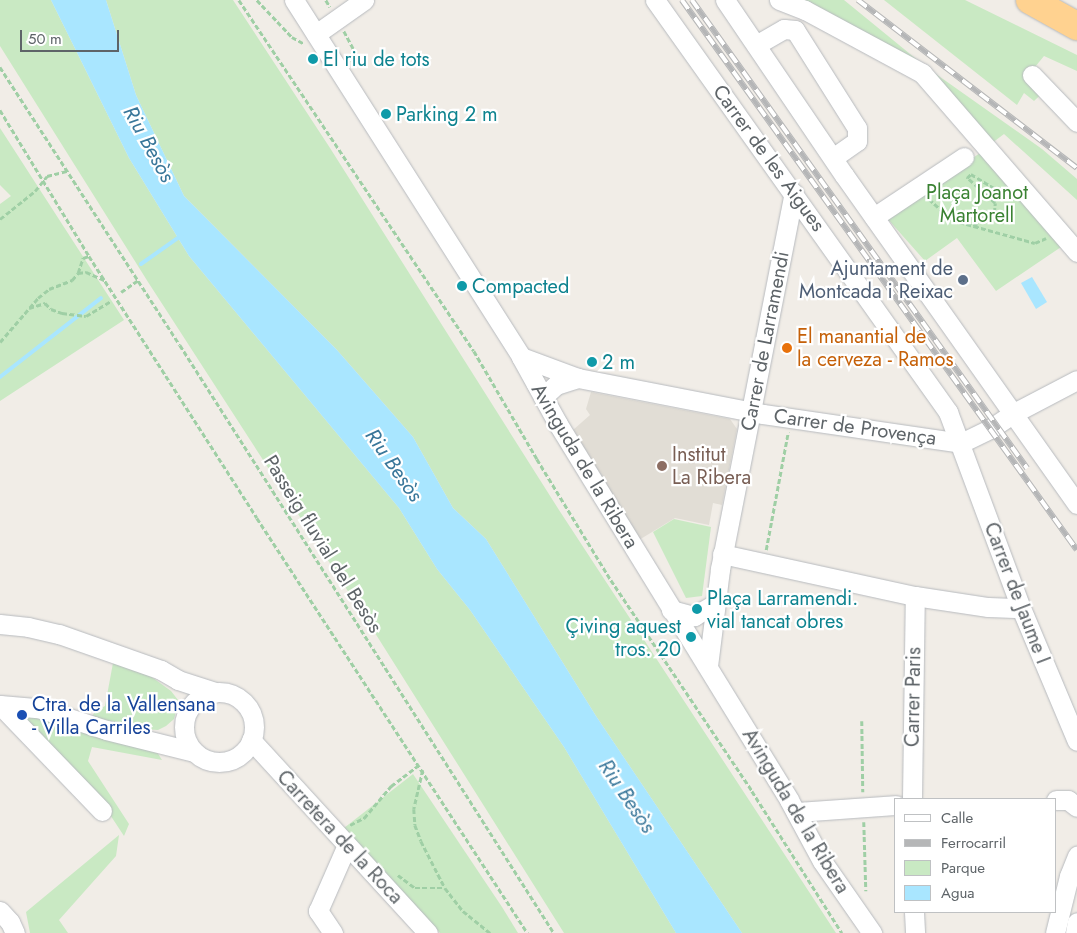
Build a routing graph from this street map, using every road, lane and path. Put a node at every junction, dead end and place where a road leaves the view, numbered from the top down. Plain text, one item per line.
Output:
1 (239, 0) edge
2 (257, 0) edge
3 (294, 0) edge
4 (326, 0) edge
5 (655, 0) edge
6 (725, 0) edge
7 (778, 0) edge
8 (1030, 0) edge
9 (1065, 0) edge
10 (350, 7) edge
11 (1077, 7) edge
12 (1077, 26) edge
13 (311, 39) junction
14 (756, 45) junction
15 (0, 66) edge
16 (340, 73) junction
17 (1032, 76) dead end
18 (0, 110) edge
19 (1077, 122) edge
20 (964, 157) dead end
21 (833, 158) junction
22 (67, 171) junction
23 (42, 181) junction
24 (1020, 185) junction
25 (919, 187) junction
26 (794, 193) junction
27 (874, 217) junction
28 (0, 219) edge
29 (973, 226) junction
30 (1050, 237) dead end
31 (1077, 252) edge
32 (89, 256) junction
33 (78, 273) junction
34 (138, 280) junction
35 (106, 282) junction
36 (121, 292) dead end
37 (111, 301) dead end
38 (27, 308) junction
39 (0, 342) edge
40 (521, 357) junction
41 (578, 378) junction
42 (1077, 380) edge
43 (543, 397) junction
44 (750, 411) junction
45 (1012, 414) junction
46 (791, 418) junction
47 (961, 443) junction
48 (1077, 504) edge
49 (722, 554) junction
50 (764, 563) junction
51 (915, 596) junction
52 (715, 604) junction
53 (1021, 608) junction
54 (671, 610) junction
55 (0, 624) edge
56 (708, 666) junction
57 (178, 680) junction
58 (216, 692) junction
59 (0, 705) edge
60 (192, 705) junction
61 (184, 730) junction
62 (151, 740) junction
63 (251, 740) junction
64 (1077, 742) edge
65 (194, 752) junction
66 (237, 757) junction
67 (419, 765) junction
68 (422, 770) junction
69 (286, 778) junction
70 (912, 798) edge
71 (1057, 800) edge
72 (894, 805) edge
73 (1077, 807) edge
74 (102, 810) dead end
75 (796, 812) junction
76 (347, 838) junction
77 (1077, 856) edge
78 (0, 911) edge
79 (914, 913) edge
80 (1077, 922) edge
81 (15, 933) edge
82 (333, 933) edge
83 (428, 933) edge
84 (490, 933) edge
85 (528, 933) edge
86 (554, 933) edge
87 (842, 933) edge
88 (872, 933) edge
89 (915, 933) edge
90 (1055, 933) edge
91 (1075, 933) edge

1 - 87 path
2 - 13 path
3 - 13 street, Avinguda de la Ribera
4 - 10 path
5 - 26 street, Carrer de les Aigues
6 - 14 street
7 - 24 street
8 - 12 highway
9 - 11 highway
10 - 13 street
10 - 16 path
13 - 16 street, Avinguda de la Ribera
14 - 21 street
14 - 21 street
15 - 22 path, Passeig fluvial del Besòs
16 - 40 street, Avinguda de la Ribera
17 - 19 street
18 - 23 path
20 - 25 street
21 - 27 street
22 - 23 path
22 - 34 path, Passeig fluvial del Besòs
23 - 28 path
23 - 32 path
24 - 29 path
24 - 31 street
25 - 27 street
25 - 29 path
26 - 44 street, Carrer de Larramendi
26 - 47 street, Carrer de les Aigues
27 - 45 street
29 - 30 path
32 - 33 path
32 - 35 path
33 - 35 path
33 - 38 path
34 - 36 path
34 - 86 path, Passeig fluvial del Besòs
35 - 67 path
37 - 38 path
38 - 39 path
40 - 41 street, Carrer de Provença
40 - 43 street, Avinguda de la Ribera
41 - 43 street
41 - 44 street, Carrer de Provença
42 - 45 street
43 - 54 street, Avinguda de la Ribera
44 - 46 street, Carrer de Provença
44 - 49 street, Carrer de Larramendi
45 - 47 street
45 - 48 street
46 - 47 street, Carrer de Provença
46 - 50 path
47 - 53 street, Carrer de Jaume I
49 - 50 street
49 - 52 street, Carrer de Larramendi
50 - 51 street
51 - 53 street
51 - 70 street, Carrer Paris
52 - 54 street
52 - 56 street, Carrer de Larramendi
53 - 64 street, Carrer de Jaume I
54 - 56 street, Avinguda de la Ribera
55 - 57 street
56 - 75 street, Avinguda de la Ribera
57 - 58 street
57 - 60 street
58 - 60 street
58 - 63 street
59 - 62 street
59 - 74 street
60 - 61 street
61 - 62 street
61 - 65 street
62 - 65 street
63 - 66 street
63 - 69 street, Carretera de la Roca
65 - 66 street
66 - 69 street
67 - 68 path
67 - 76 path
68 - 84 path
68 - 85 path
69 - 76 street, Carretera de la Roca
71 - 73 street
72 - 75 street
75 - 88 street, Avinguda de la Ribera
76 - 82 street
76 - 83 street, Carretera de la Roca
77 - 90 street
78 - 81 street
79 - 89 street
80 - 91 street

